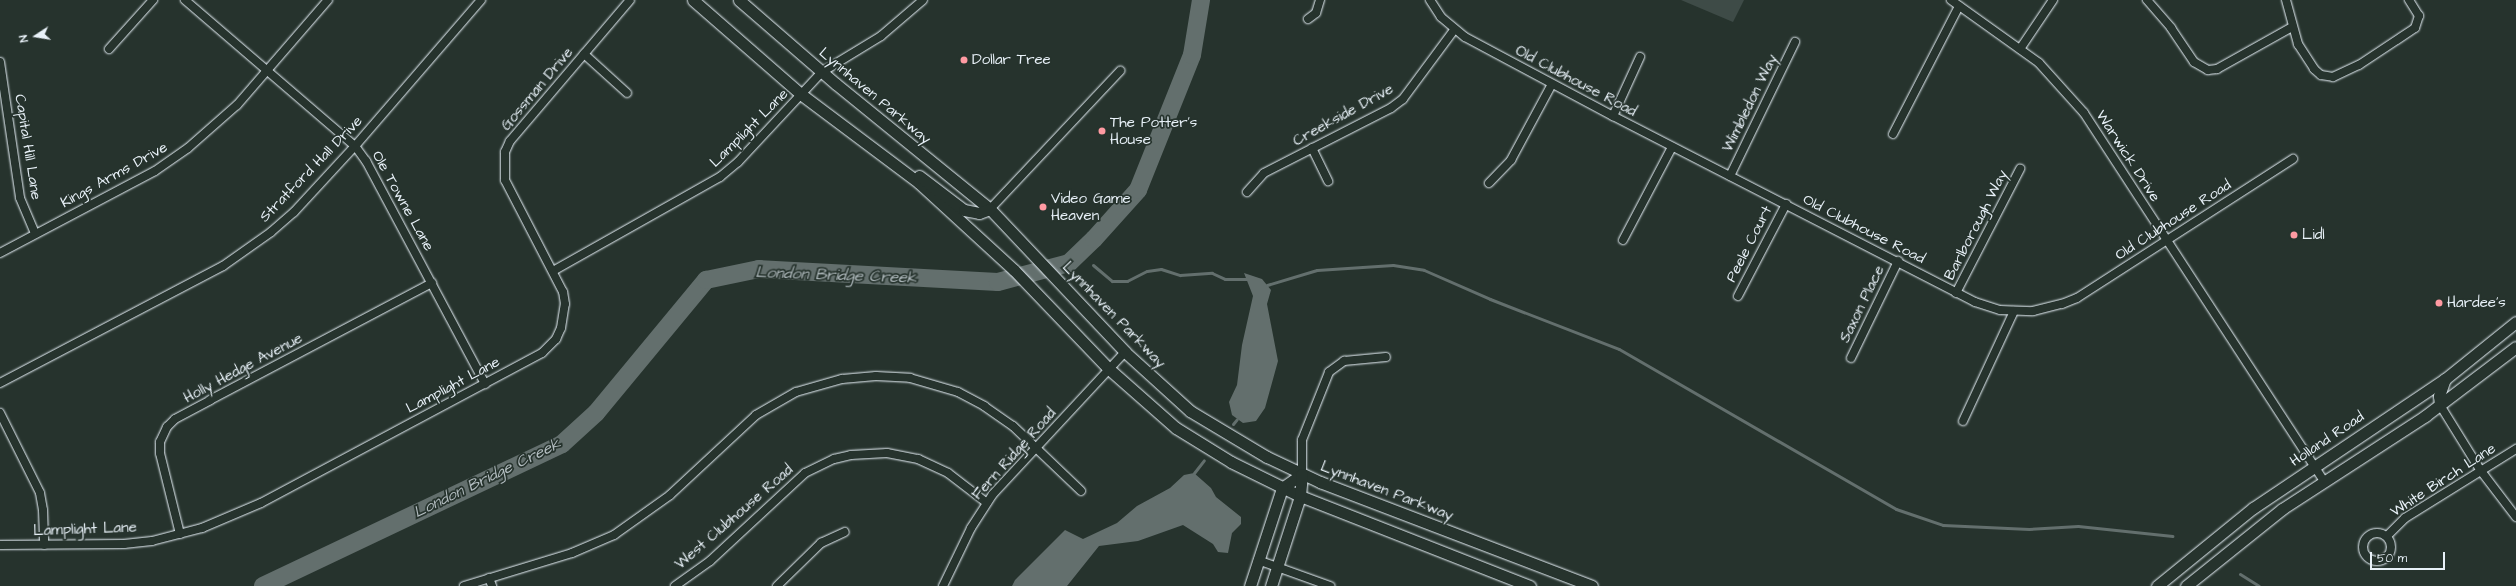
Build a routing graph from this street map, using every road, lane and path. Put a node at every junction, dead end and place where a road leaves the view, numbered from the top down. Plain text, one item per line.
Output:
1 (152, 0) edge
2 (185, 0) edge
3 (328, 0) edge
4 (481, 0) edge
5 (630, 0) edge
6 (693, 0) edge
7 (740, 0) edge
8 (923, 0) edge
9 (1320, 0) edge
10 (1430, 0) edge
11 (1951, 0) edge
12 (2053, 0) edge
13 (2147, 0) edge
14 (2286, 0) edge
15 (2410, 0) edge
16 (1959, 6) junction
17 (1308, 19) dead end
18 (2292, 27) junction
19 (1454, 30) junction
20 (1795, 42) dead end
21 (109, 48) dead end
22 (2020, 49) junction
23 (584, 54) junction
24 (1640, 57) dead end
25 (0, 62) edge
26 (267, 70) junction
27 (1120, 71) dead end
28 (822, 72) junction
29 (1552, 84) junction
30 (627, 93) dead end
31 (802, 94) junction
32 (1612, 116) junction
33 (1893, 134) dead end
34 (355, 146) junction
35 (1672, 147) junction
36 (1312, 148) junction
37 (2293, 159) dead end
38 (902, 169) junction
39 (2020, 169) dead end
40 (1730, 176) junction
41 (1328, 181) dead end
42 (1489, 183) dead end
43 (1247, 192) dead end
44 (1786, 204) junction
45 (990, 209) junction
46 (35, 234) junction
47 (1623, 240) dead end
48 (2166, 241) junction
49 (0, 253) edge
50 (1898, 261) junction
51 (553, 270) junction
52 (432, 283) junction
53 (1956, 293) junction
54 (1738, 296) dead end
55 (2014, 311) junction
56 (2516, 322) edge
57 (2516, 346) edge
58 (1125, 352) junction
59 (1386, 357) dead end
60 (1852, 358) dead end
61 (1110, 369) junction
62 (2445, 379) junction
63 (0, 383) edge
64 (485, 384) junction
65 (2440, 405) junction
66 (0, 413) edge
67 (1963, 421) dead end
68 (1037, 447) junction
69 (2516, 449) edge
70 (2314, 466) junction
71 (2481, 471) junction
72 (1302, 474) junction
73 (2324, 481) junction
74 (1282, 488) junction
75 (1081, 491) dead end
76 (1300, 496) junction
77 (987, 503) junction
78 (2516, 517) edge
79 (845, 532) dead end
80 (180, 534) junction
81 (2387, 536) dead end
82 (0, 545) edge
83 (44, 545) junction
84 (1258, 560) junction
85 (1276, 567) junction
86 (490, 582) edge
87 (464, 586) edge
88 (675, 586) edge
89 (777, 586) edge
90 (943, 586) edge
91 (1250, 586) edge
92 (1271, 586) edge
93 (1330, 586) edge
94 (1530, 586) edge
95 (1592, 586) edge
96 (2157, 586) edge
97 (2186, 586) edge

1 - 21 street
2 - 26 street, Ole Towne Lane
3 - 26 street, Kings Arms Drive
4 - 34 street, Stratford Hall Drive
5 - 23 street, Gossman Drive
6 - 31 main road
7 - 28 main road, Lynnhaven Parkway
8 - 28 street, Lamplight Lane
9 - 17 street
10 - 19 street, Old Clubhouse Road
11 - 16 street, Warwick Drive
12 - 22 street
13 - 18 street
14 - 18 street
15 - 18 street
16 - 22 street, Warwick Drive
16 - 33 street
19 - 29 street, Old Clubhouse Road
19 - 36 street, Creekside Drive
20 - 40 street, Wimbledon Way
22 - 48 street, Warwick Drive
23 - 30 street
23 - 51 street, Gossman Drive
24 - 32 street
25 - 46 street, Capital Hill Lane
26 - 34 street, Ole Towne Lane
26 - 46 street, Kings Arms Drive
27 - 45 street
28 - 31 street, Lamplight Lane
28 - 45 main road, Lynnhaven Parkway
29 - 32 street, Old Clubhouse Road
29 - 42 street
31 - 38 main road
31 - 51 street, Lamplight Lane
32 - 35 street, Old Clubhouse Road
34 - 52 street, Ole Towne Lane
34 - 63 street, Stratford Hall Drive
35 - 40 street, Old Clubhouse Road
35 - 47 street
36 - 41 street
36 - 43 street, Creekside Drive
37 - 48 street, Old Clubhouse Road
38 - 45 main road
38 - 61 main road
39 - 53 street, Barlborough Way
40 - 44 street, Old Clubhouse Road
44 - 50 street, Old Clubhouse Road
44 - 54 street, Peele Court
45 - 58 main road, Lynnhaven Parkway
46 - 49 street, Kings Arms Drive
48 - 55 street, Old Clubhouse Road
48 - 70 street, Warwick Drive
50 - 53 street, Old Clubhouse Road
50 - 60 street, Saxon Place
51 - 64 street, Lamplight Lane
52 - 64 street, Ole Towne Lane
52 - 80 street, Holly Hedge Avenue
53 - 55 street, Old Clubhouse Road
55 - 67 street
56 - 62 main road, Holland Road
57 - 65 main road
58 - 61 street, Fern Ridge Road
58 - 72 main road, Lynnhaven Parkway
59 - 72 street
61 - 68 street, Fern Ridge Road
61 - 74 main road
62 - 65 main road
62 - 70 main road, Holland Road
64 - 80 street, Lamplight Lane
65 - 71 street
65 - 73 main road
66 - 83 street
68 - 75 street
68 - 77 street, Fern Ridge Road
68 - 86 street
69 - 71 street, White Birch Lane
70 - 73 street, Warwick Drive
70 - 96 main road, Holland Road
71 - 78 street
71 - 81 street, White Birch Lane
72 - 74 main road
72 - 76 main road
72 - 95 main road, Lynnhaven Parkway
73 - 97 main road
74 - 76 main road
74 - 84 main road
76 - 85 main road
76 - 94 main road
77 - 88 street, West Clubhouse Road
77 - 90 street, Fern Ridge Road
79 - 89 street
80 - 83 street, Lamplight Lane
82 - 83 street, Lamplight Lane
84 - 85 street
84 - 91 main road
85 - 92 main road
85 - 93 street
86 - 87 street

